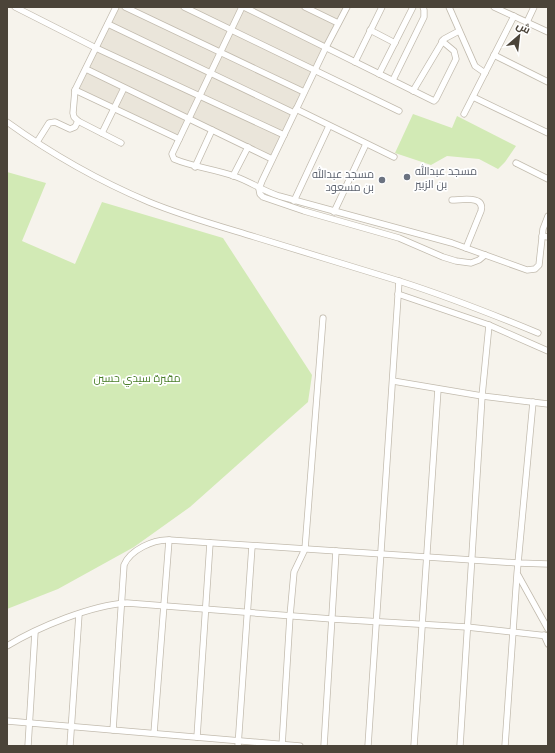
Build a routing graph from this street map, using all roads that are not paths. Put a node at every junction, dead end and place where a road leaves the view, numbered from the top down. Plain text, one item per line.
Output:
1 (15, 7) edge
2 (116, 7) edge
3 (125, 7) edge
4 (184, 7) edge
5 (243, 7) edge
6 (305, 7) edge
7 (346, 7) edge
8 (382, 7) edge
9 (413, 7) edge
10 (423, 7) edge
11 (449, 7) edge
12 (494, 7) edge
13 (534, 7) edge
14 (514, 16) junction
15 (527, 22) junction
16 (338, 23) junction
17 (108, 24) junction
18 (232, 30) junction
19 (370, 30) junction
20 (460, 31) junction
21 (548, 32) edge
22 (442, 41) junction
23 (395, 43) junction
24 (326, 47) junction
25 (96, 48) junction
26 (221, 52) junction
27 (494, 55) junction
28 (355, 62) junction
29 (86, 69) junction
30 (315, 70) junction
31 (211, 73) junction
32 (485, 73) junction
33 (379, 74) junction
34 (393, 80) junction
35 (548, 82) edge
36 (124, 88) junction
37 (76, 90) junction
38 (413, 91) junction
39 (304, 92) junction
40 (200, 96) junction
41 (473, 96) junction
42 (114, 109) junction
43 (295, 111) junction
44 (398, 111) dead end
45 (464, 114) dead end
46 (189, 119) junction
47 (78, 121) junction
48 (7, 122) edge
49 (329, 126) junction
50 (212, 130) junction
51 (102, 133) junction
52 (548, 133) edge
53 (284, 135) junction
54 (179, 140) junction
55 (37, 142) junction
56 (121, 143) dead end
57 (366, 144) junction
58 (248, 147) junction
59 (394, 157) dead end
60 (272, 159) junction
61 (516, 164) dead end
62 (195, 167) junction
63 (234, 176) junction
64 (548, 179) edge
65 (259, 189) junction
66 (452, 200) dead end
67 (294, 201) junction
68 (334, 212) junction
69 (548, 216) edge
70 (545, 237) edge
71 (466, 248) junction
72 (485, 255) junction
73 (399, 281) junction
74 (398, 294) junction
75 (476, 308) junction
76 (323, 318) dead end
77 (475, 320) junction
78 (489, 325) junction
79 (538, 333) dead end
80 (548, 351) edge
81 (393, 381) junction
82 (438, 389) junction
83 (482, 396) junction
84 (533, 402) junction
85 (548, 404) edge
86 (169, 540) junction
87 (210, 543) junction
88 (252, 546) junction
89 (305, 549) junction
90 (336, 551) junction
91 (381, 554) junction
92 (427, 557) junction
93 (471, 560) junction
94 (518, 563) junction
95 (548, 564) edge
96 (518, 574) junction
97 (121, 603) junction
98 (163, 606) junction
99 (206, 609) junction
100 (247, 612) junction
101 (79, 614) junction
102 (290, 616) junction
103 (332, 619) junction
104 (376, 621) junction
105 (422, 624) junction
106 (467, 627) junction
107 (548, 629) edge
108 (513, 631) junction
109 (35, 632) junction
110 (546, 635) edge
111 (548, 644) edge
112 (7, 646) edge
113 (7, 720) edge
114 (29, 722) junction
115 (71, 726) junction
116 (113, 730) junction
117 (154, 733) junction
118 (197, 737) junction
119 (238, 743) edge
120 (282, 745) edge
121 (28, 746) edge
122 (70, 746) edge
123 (300, 746) edge
124 (324, 746) edge
125 (368, 746) edge
126 (414, 746) edge
127 (460, 746) edge
128 (505, 746) edge

1 - 25 street
2 - 17 street
3 - 26 street
4 - 18 street
5 - 18 street
5 - 24 street
6 - 16 street
7 - 16 street
8 - 19 street
9 - 23 street
10 - 34 street
11 - 20 street
12 - 14 street
13 - 15 street
14 - 15 street
14 - 27 street
15 - 21 street
16 - 24 street
17 - 25 street
17 - 31 street
18 - 26 street
18 - 30 street
19 - 23 street
19 - 28 street
20 - 22 street
20 - 32 street
22 - 38 street
22 - 38 street
23 - 33 street
24 - 28 street
24 - 30 street
25 - 29 street
25 - 40 street
26 - 31 street
26 - 39 street
27 - 32 street
27 - 35 street
28 - 33 street
29 - 36 street
29 - 37 street
30 - 39 street
30 - 44 street
31 - 40 street
31 - 43 street
32 - 41 street
33 - 34 street
34 - 38 street
36 - 42 street
36 - 46 street
37 - 42 street
37 - 47 street
39 - 43 street
40 - 46 street
40 - 53 street
41 - 45 street
41 - 52 street
42 - 51 street
42 - 54 street
43 - 49 street
43 - 53 street
46 - 50 street
46 - 54 street
47 - 51 street
47 - 55 street
48 - 55 street
49 - 57 street
49 - 67 street
50 - 58 street
50 - 62 street
51 - 56 street
53 - 60 street
54 - 62 street
55 - 73 street
57 - 59 street
57 - 68 street
58 - 60 street
58 - 63 street
60 - 65 street
61 - 64 street
62 - 63 street
63 - 65 street
65 - 67 street
65 - 72 street
66 - 71 street
67 - 68 street
68 - 71 street
69 - 70 street
70 - 72 street
71 - 72 street
73 - 74 street
73 - 75 street
74 - 77 street
74 - 81 street
75 - 77 street
75 - 79 street
76 - 89 street
77 - 78 street
78 - 80 street
78 - 83 street
81 - 82 street
81 - 91 street
82 - 83 street
82 - 92 street
83 - 84 street
83 - 93 street
84 - 85 street
84 - 94 street
86 - 87 street
86 - 97 street
86 - 98 street
87 - 88 street
87 - 99 street
88 - 89 street
88 - 100 street
89 - 90 street
89 - 102 street
90 - 91 street
90 - 103 street
91 - 92 street
91 - 104 street
92 - 93 street
92 - 105 street
93 - 94 street
93 - 106 street
94 - 95 street
94 - 96 street
96 - 107 street
96 - 108 street
97 - 98 street
97 - 101 street
97 - 116 street
98 - 99 street
98 - 117 street
99 - 100 street
99 - 118 street
100 - 102 street
100 - 119 street
101 - 109 street
101 - 115 street
102 - 103 street
102 - 120 street
103 - 104 street
103 - 124 street
104 - 105 street
104 - 125 street
105 - 106 street
105 - 126 street
106 - 108 street
106 - 127 street
108 - 110 street
108 - 128 street
109 - 112 street
109 - 114 street
110 - 111 street
113 - 114 street
114 - 115 street
114 - 121 street
115 - 116 street
115 - 122 street
116 - 117 street
117 - 118 street
118 - 119 street
119 - 120 street
120 - 123 street

